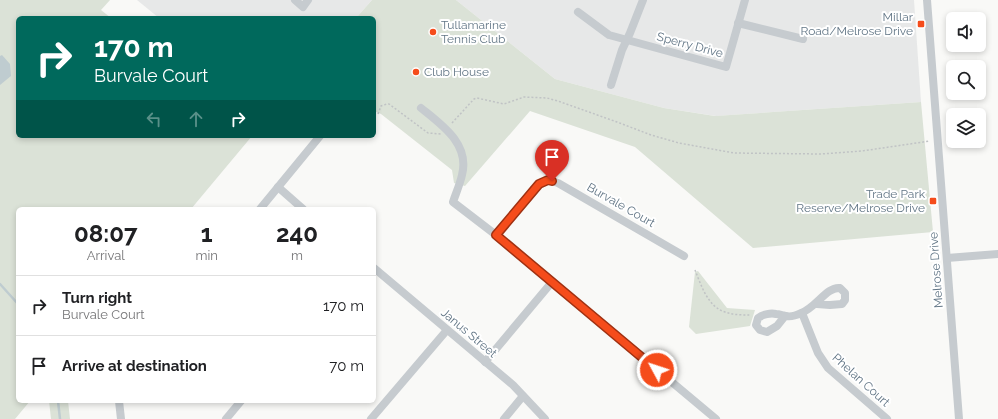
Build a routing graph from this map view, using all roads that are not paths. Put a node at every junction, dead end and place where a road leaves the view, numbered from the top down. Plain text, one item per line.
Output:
1 (295, 0) edge
2 (308, 0) edge
3 (643, 0) edge
4 (745, 0) edge
5 (927, 0) edge
6 (578, 12) dead end
7 (738, 23) junction
8 (803, 39) dead end
9 (627, 41) junction
10 (612, 85) dead end
11 (421, 108) dead end
12 (318, 138) edge
13 (278, 187) junction
14 (262, 207) edge
15 (301, 207) edge
16 (496, 235) junction
17 (998, 254) edge
18 (684, 256) dead end
19 (947, 258) junction
20 (376, 270) edge
21 (552, 282) junction
22 (817, 304) dead end
23 (802, 313) junction
24 (786, 316) dead end
25 (447, 330) junction
26 (485, 362) junction
27 (524, 396) junction
28 (119, 403) edge
29 (240, 403) edge
30 (121, 419) edge
31 (226, 419) edge
32 (371, 419) edge
33 (504, 419) edge
34 (545, 419) edge
35 (716, 419) edge
36 (887, 419) edge
37 (959, 419) edge

1 - 2 street
3 - 9 street
4 - 7 street, Sperry Drive
5 - 19 street, Melrose Drive
6 - 9 street, Sperry Drive
7 - 8 street
7 - 9 street, Sperry Drive
9 - 10 street
11 - 16 street
12 - 13 street
13 - 14 street
13 - 15 street
16 - 18 street, Burvale Court
16 - 21 street
17 - 19 street
19 - 37 street, Melrose Drive
20 - 25 street, Janus Street
21 - 26 street
21 - 35 street
22 - 23 street
23 - 24 street
23 - 36 street, Phelan Court
25 - 26 street, Janus Street
25 - 32 street
26 - 27 street, Janus Street
27 - 33 street
27 - 34 street, Janus Street
28 - 30 street
29 - 31 street

